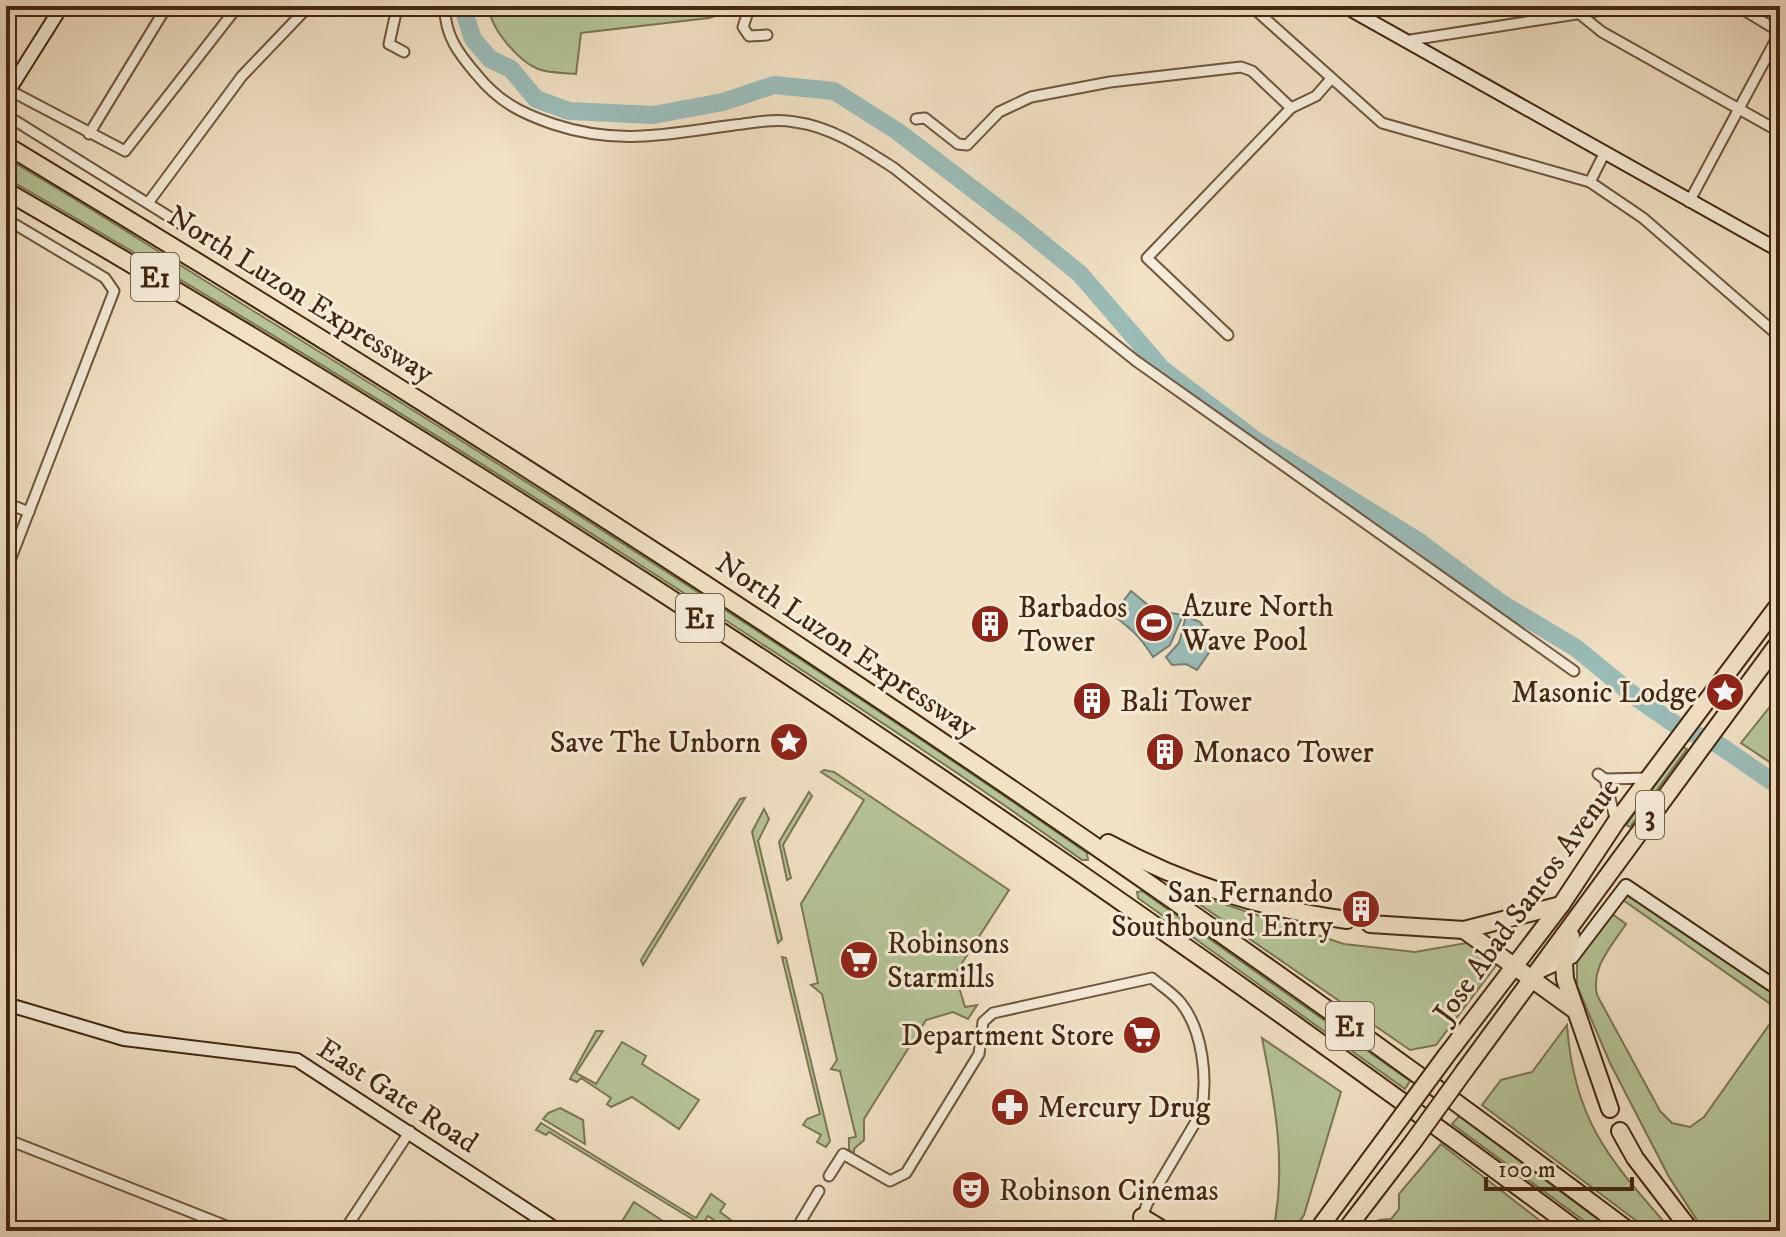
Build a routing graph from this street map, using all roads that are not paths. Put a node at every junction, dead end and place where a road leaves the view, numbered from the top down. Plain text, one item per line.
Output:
1 (62, 6) edge
2 (167, 6) edge
3 (238, 6) edge
4 (309, 6) edge
5 (391, 6) edge
6 (445, 6) edge
7 (755, 6) edge
8 (1251, 6) edge
9 (1344, 6) edge
10 (1628, 6) edge
11 (1737, 6) edge
12 (1602, 8) edge
13 (1581, 15) junction
14 (1780, 32) edge
15 (767, 35) dead end
16 (1404, 41) junction
17 (404, 52) dead end
18 (1330, 80) junction
19 (8, 92) edge
20 (1291, 108) junction
21 (1740, 110) junction
22 (6, 115) edge
23 (916, 119) dead end
24 (1780, 132) edge
25 (89, 134) junction
26 (8, 146) edge
27 (1605, 152) junction
28 (1590, 182) junction
29 (6, 191) edge
30 (1689, 202) junction
31 (148, 203) junction
32 (6, 219) edge
33 (184, 226) dead end
34 (1780, 251) edge
35 (1228, 335) dead end
36 (1780, 337) edge
37 (6, 503) edge
38 (29, 512) junction
39 (6, 571) edge
40 (1780, 603) edge
41 (1780, 641) edge
42 (1574, 671) dead end
43 (1650, 778) junction
44 (1033, 803) junction
45 (1616, 822) junction
46 (1561, 905) junction
47 (1347, 920) dead end
48 (1575, 922) junction
49 (1370, 924) dead end
50 (1464, 930) junction
51 (1568, 961) junction
52 (1515, 966) junction
53 (1537, 976) junction
54 (1780, 990) edge
55 (6, 1004) edge
56 (1576, 1011) junction
57 (1610, 1109) dead end
58 (410, 1131) junction
59 (1620, 1131) dead end
60 (6, 1139) edge
61 (829, 1176) dead end
62 (1521, 1188) junction
63 (1376, 1190) junction
64 (819, 1191) dead end
65 (1139, 1224) edge
66 (239, 1231) edge
67 (344, 1231) edge
68 (559, 1231) edge
69 (795, 1231) edge
70 (1165, 1231) edge
71 (1317, 1231) edge
72 (1345, 1231) edge
73 (1354, 1231) edge
74 (1566, 1231) edge
75 (1578, 1231) edge
76 (1629, 1231) edge
77 (1691, 1231) edge

1 - 19 street
2 - 25 street
3 - 25 street
4 - 31 street
5 - 17 street
6 - 42 street
7 - 15 street
8 - 18 street
9 - 16 street
10 - 12 street
11 - 14 street
12 - 13 street
13 - 16 street
13 - 21 street
14 - 21 street
16 - 27 street
18 - 20 street
18 - 28 street
19 - 25 street
20 - 23 street
20 - 35 street
21 - 24 street
21 - 30 street
22 - 31 street
26 - 44 highway, North Luzon Expressway / E1
27 - 28 street
27 - 30 street
28 - 36 street
29 - 62 highway, North Luzon Expressway / E1
30 - 34 street
31 - 33 street
32 - 38 street
37 - 38 street
38 - 39 street
40 - 43 highway, Jose Abad Santos Avenue / 3
41 - 48 highway, Jose Abad Santos Avenue / 3
43 - 45 highway, Jose Abad Santos Avenue / 3
43 - 45 street
44 - 47 highway
44 - 76 highway, North Luzon Expressway / E1
45 - 46 highway, Jose Abad Santos Avenue / 3
46 - 50 highway
46 - 52 highway, Jose Abad Santos Avenue / 3
48 - 51 highway
48 - 53 highway, Jose Abad Santos Avenue / 3
49 - 50 highway
50 - 52 highway
51 - 53 street
51 - 54 street
51 - 56 highway
52 - 53 highway
52 - 71 highway, Jose Abad Santos Avenue / 3, bridge
53 - 56 highway
53 - 63 highway, Jose Abad Santos Avenue / 3, bridge
55 - 58 street, East Gate Road
56 - 57 highway
58 - 67 street
58 - 68 street, East Gate Road
59 - 77 highway
60 - 66 street
61 - 65 street
62 - 74 highway
62 - 75 highway, North Luzon Expressway / E1
63 - 72 highway, Jose Abad Santos Avenue / 3
63 - 73 highway
64 - 69 street
65 - 70 highway

